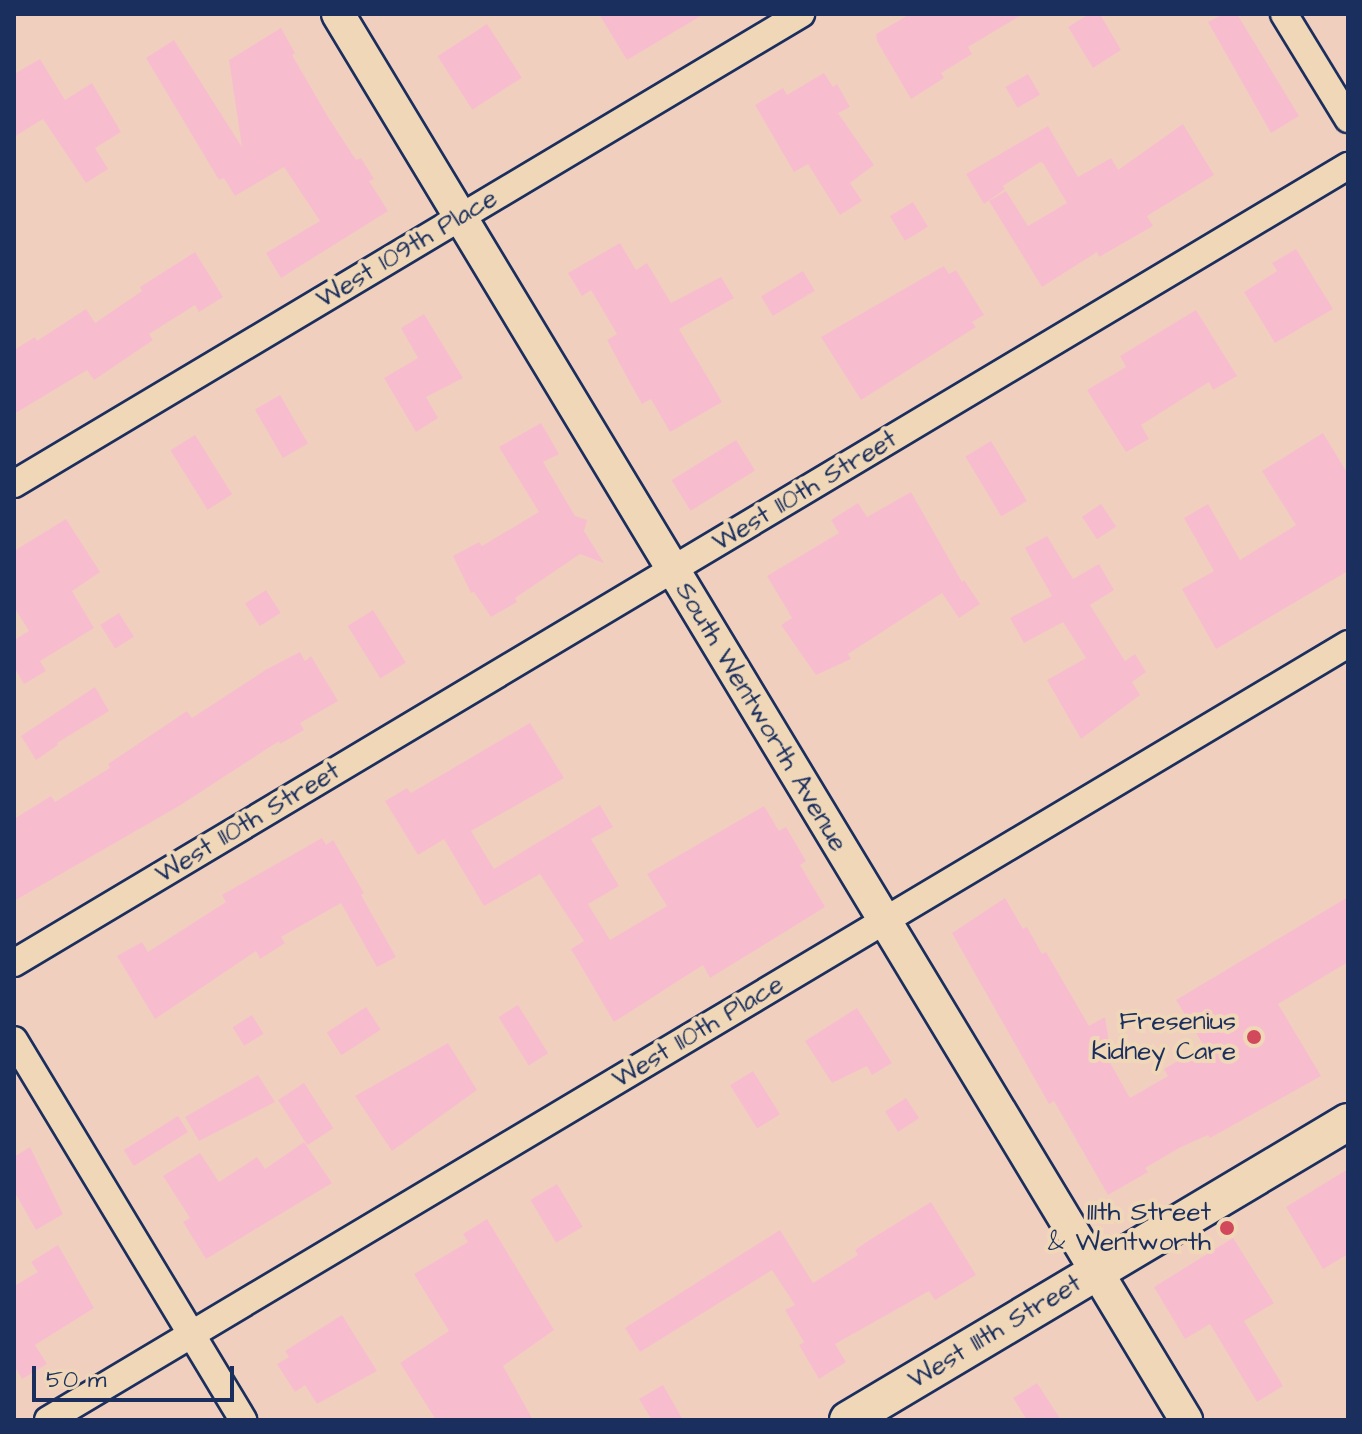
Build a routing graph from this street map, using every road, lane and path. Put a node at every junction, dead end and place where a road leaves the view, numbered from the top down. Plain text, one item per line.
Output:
1 (338, 14) edge
2 (801, 14) edge
3 (1284, 14) edge
4 (1348, 119) edge
5 (1348, 166) edge
6 (460, 218) junction
7 (14, 484) edge
8 (672, 570) junction
9 (1348, 644) edge
10 (884, 921) junction
11 (14, 963) edge
12 (14, 1040) edge
13 (1348, 1122) edge
14 (1095, 1273) junction
15 (191, 1333) junction
16 (48, 1420) edge
17 (243, 1420) edge
18 (848, 1420) edge
19 (1186, 1420) edge

1 - 6 street, South Wentworth Avenue
2 - 6 street, West 109th Place
3 - 4 street
5 - 8 street, West 110th Street
6 - 7 street, West 109th Place
6 - 8 street, South Wentworth Avenue
8 - 10 street, South Wentworth Avenue
8 - 11 street, West 110th Street
9 - 10 street, West 110th Place
10 - 14 street, South Wentworth Avenue
10 - 15 street, West 110th Place
12 - 15 street
13 - 14 main road, West 111th Street
14 - 18 main road, West 111th Street
14 - 19 street, South Wentworth Avenue
15 - 16 street, West 110th Place
15 - 17 street

